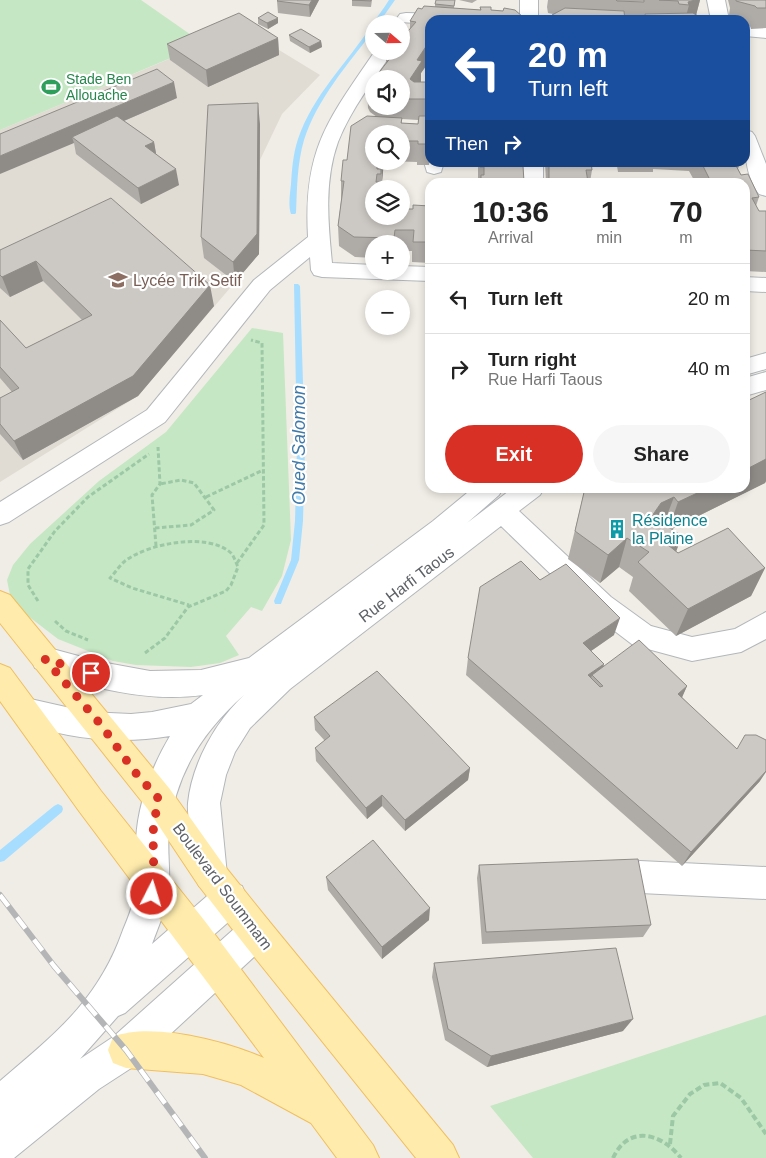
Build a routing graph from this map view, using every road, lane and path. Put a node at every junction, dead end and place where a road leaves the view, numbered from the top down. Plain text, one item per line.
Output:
1 (416, 0) edge
2 (529, 0) edge
3 (716, 0) edge
4 (407, 15) edge
5 (529, 15) edge
6 (719, 15) edge
7 (410, 21) edge
8 (425, 21) edge
9 (750, 31) edge
10 (766, 33) edge
11 (379, 60) edge
12 (750, 150) edge
13 (766, 190) edge
14 (319, 239) junction
15 (322, 270) junction
16 (425, 274) edge
17 (750, 284) edge
18 (262, 285) junction
19 (766, 285) edge
20 (244, 347) dead end
21 (766, 361) edge
22 (750, 366) edge
23 (766, 382) edge
24 (750, 386) edge
25 (165, 441) dead end
26 (158, 447) junction
27 (264, 470) junction
28 (160, 484) junction
29 (515, 493) edge
30 (206, 497) junction
31 (496, 499) edge
32 (0, 515) edge
33 (155, 528) junction
34 (156, 546) junction
35 (237, 563) junction
36 (0, 603) edge
37 (189, 605) junction
38 (42, 607) dead end
39 (52, 619) dead end
40 (766, 624) edge
41 (91, 641) dead end
42 (137, 657) dead end
43 (45, 659) junction
44 (269, 674) junction
45 (0, 677) edge
46 (26, 711) junction
47 (205, 711) junction
48 (102, 726) junction
49 (158, 798) junction
50 (640, 877) edge
51 (766, 883) edge
52 (154, 884) junction
53 (221, 886) junction
54 (192, 932) junction
55 (256, 932) junction
56 (217, 966) junction
57 (96, 1017) junction
58 (126, 1050) junction
59 (319, 1103) junction
60 (0, 1105) edge
61 (766, 1134) edge
62 (670, 1144) junction
63 (0, 1145) edge
64 (360, 1158) edge
65 (440, 1158) edge
66 (613, 1158) edge
67 (680, 1158) edge

1 - 4 street
2 - 5 street
3 - 6 street
7 - 8 street
9 - 10 street
11 - 14 street
12 - 13 street
14 - 15 street
14 - 18 street
15 - 16 street
15 - 18 street
17 - 19 street
18 - 32 street
20 - 27 path
21 - 22 street
23 - 24 street
25 - 26 path
26 - 28 path
26 - 38 path
27 - 30 path
27 - 35 path
28 - 30 path
28 - 33 path
29 - 31 street, Rue Harfi Taous
30 - 33 path
31 - 40 street
31 - 44 street, Rue Harfi Taous
33 - 34 path
34 - 35 path
34 - 37 path
35 - 37 path
36 - 43 main road, Boulevard Soummam
37 - 42 path
39 - 41 path
43 - 44 street, Rue Harfi Taous
43 - 48 main road, Boulevard Soummam
44 - 47 street, Rue Harfi Taous
44 - 53 street, Rue Harfi Taous
45 - 46 main road
46 - 48 street, Rue Harfi Taous
46 - 52 main road
47 - 48 street, Rue Harfi Taous
47 - 49 street, Rue Harfi Taous
48 - 49 main road, Boulevard Soummam
49 - 52 street, Rue Harfi Taous
49 - 53 main road, Boulevard Soummam
50 - 51 street
52 - 54 main road
52 - 57 street, Rue Harfi Taous
53 - 54 street
53 - 55 main road, Boulevard Soummam
54 - 56 main road
54 - 57 street
55 - 56 street
55 - 65 main road, Boulevard Soummam
56 - 58 street
56 - 59 main road
57 - 60 street
58 - 59 main road
58 - 63 street
59 - 64 main road
61 - 62 path
62 - 66 path
62 - 67 path

